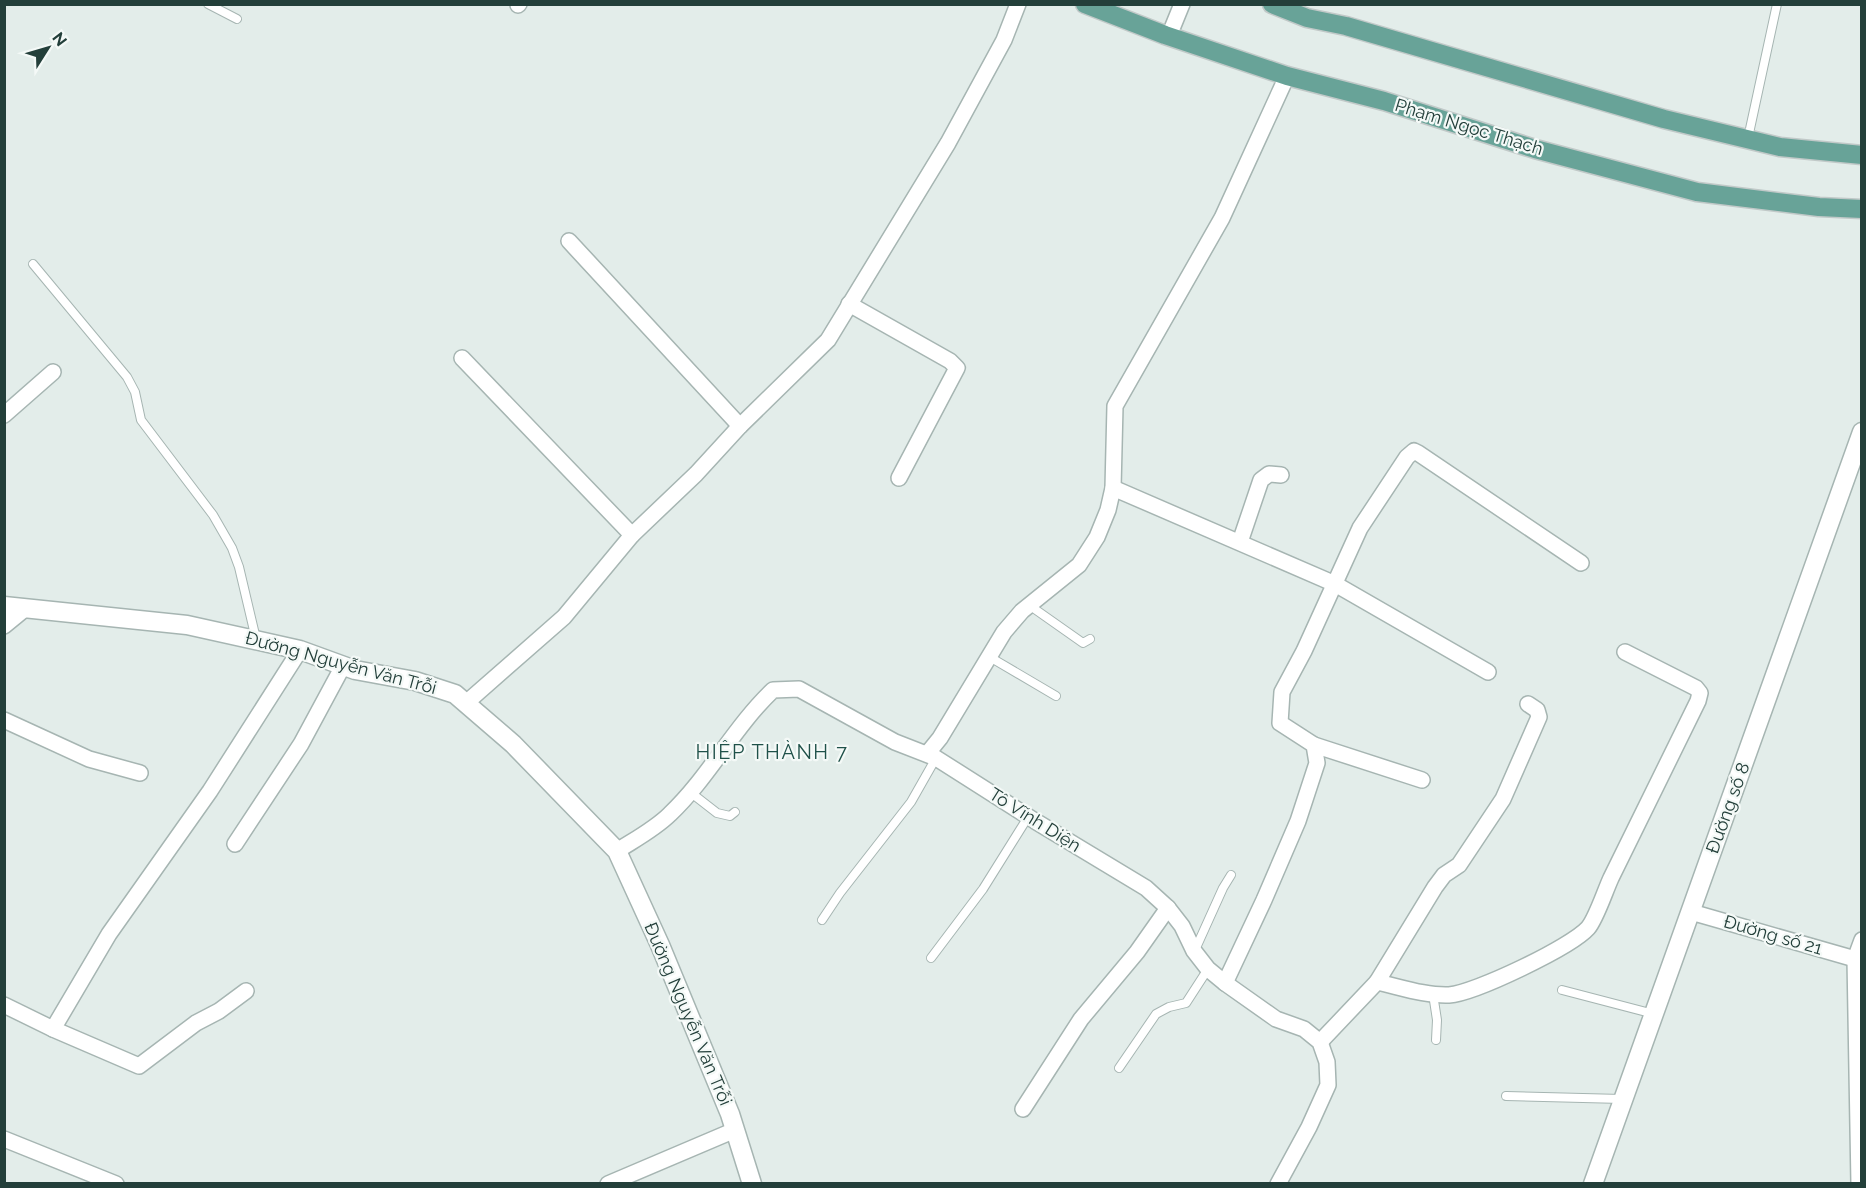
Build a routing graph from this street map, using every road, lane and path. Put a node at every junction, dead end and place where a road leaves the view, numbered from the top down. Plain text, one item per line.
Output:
1 (208, 4) edge
2 (1018, 4) edge
3 (1085, 4) edge
4 (1182, 4) edge
5 (1272, 4) edge
6 (1777, 4) edge
7 (237, 19) dead end
8 (1169, 36) junction
9 (1287, 76) junction
10 (1747, 140) junction
11 (1862, 155) edge
12 (1862, 209) edge
13 (569, 241) dead end
14 (33, 264) dead end
15 (849, 304) junction
16 (462, 358) dead end
17 (53, 372) dead end
18 (4, 415) edge
19 (740, 426) junction
20 (1862, 432) edge
21 (1281, 476) dead end
22 (899, 478) dead end
23 (1113, 488) junction
24 (632, 535) junction
25 (1240, 542) junction
26 (1581, 563) dead end
27 (1335, 584) junction
28 (1029, 605) junction
29 (4, 606) edge
30 (26, 608) junction
31 (4, 626) edge
32 (1090, 639) dead end
33 (256, 640) junction
34 (300, 650) junction
35 (1625, 652) dead end
36 (988, 656) junction
37 (343, 666) junction
38 (1488, 672) dead end
39 (1056, 696) dead end
40 (466, 703) junction
41 (1528, 704) dead end
42 (4, 720) edge
43 (1314, 745) junction
44 (931, 756) junction
45 (140, 773) dead end
46 (1422, 780) dead end
47 (690, 792) junction
48 (735, 812) dead end
49 (1028, 817) junction
50 (235, 844) dead end
51 (617, 851) junction
52 (1231, 875) dead end
53 (1168, 908) junction
54 (1691, 912) junction
55 (822, 920) dead end
56 (1862, 940) edge
57 (1194, 951) junction
58 (931, 958) dead end
59 (1855, 959) junction
60 (1208, 969) junction
61 (1377, 982) junction
62 (1225, 983) junction
63 (1562, 990) dead end
64 (246, 991) dead end
65 (1433, 993) junction
66 (4, 1005) edge
67 (1654, 1014) junction
68 (53, 1029) junction
69 (1436, 1040) dead end
70 (1320, 1042) junction
71 (1119, 1068) dead end
72 (1506, 1096) dead end
73 (1624, 1099) junction
74 (1023, 1109) dead end
75 (735, 1130) junction
76 (4, 1139) edge
77 (116, 1184) edge
78 (608, 1184) edge
79 (752, 1184) edge
80 (1278, 1184) edge
81 (1593, 1184) edge
82 (1859, 1184) edge

1 - 7 lane
2 - 15 street
3 - 8 main road, Phạm Ngọc Thạch
4 - 8 street
5 - 10 main road
6 - 10 lane
8 - 9 main road, Phạm Ngọc Thạch
9 - 12 main road, Phạm Ngọc Thạch
9 - 23 street
10 - 11 main road
13 - 19 street
14 - 33 lane
15 - 19 street
15 - 22 street
16 - 24 street
17 - 18 street
19 - 24 street
20 - 54 street, Đường số 8
21 - 25 street
23 - 25 street
23 - 28 street
24 - 40 street
25 - 27 street
26 - 27 street
27 - 38 street
27 - 43 street
28 - 32 lane
28 - 36 street
29 - 30 street, Đường Nguyễn Văn Trỗi
30 - 31 street
30 - 33 street, Đường Nguyễn Văn Trỗi
33 - 34 street, Đường Nguyễn Văn Trỗi
34 - 37 street, Đường Nguyễn Văn Trỗi
34 - 68 street
35 - 65 street
36 - 39 lane
36 - 44 street
37 - 40 street, Đường Nguyễn Văn Trỗi
37 - 50 street
40 - 51 street, Đường Nguyễn Văn Trỗi
41 - 61 street
42 - 45 street
43 - 46 street
43 - 62 street
44 - 47 street, Tô Vĩnh Diện
44 - 49 street, Tô Vĩnh Diện
44 - 55 lane
47 - 48 lane
47 - 51 street, Tô Vĩnh Diện
49 - 53 street, Tô Vĩnh Diện
49 - 58 lane
51 - 75 street, Đường Nguyễn Văn Trỗi
52 - 57 lane
53 - 57 street, Tô Vĩnh Diện
53 - 74 street
54 - 59 street, Đường số 21
54 - 67 street, Đường số 8
56 - 59 street
57 - 60 street, Tô Vĩnh Diện
59 - 82 street
60 - 62 street, Tô Vĩnh Diện
60 - 71 lane
61 - 65 street
61 - 70 street
62 - 70 street, Tô Vĩnh Diện
63 - 67 lane
64 - 68 street
65 - 69 lane
66 - 68 street
67 - 73 street, Đường số 8
70 - 80 street
72 - 73 lane
73 - 81 street, Đường số 8
75 - 78 street
75 - 79 street, Đường Nguyễn Văn Trỗi
76 - 77 street

